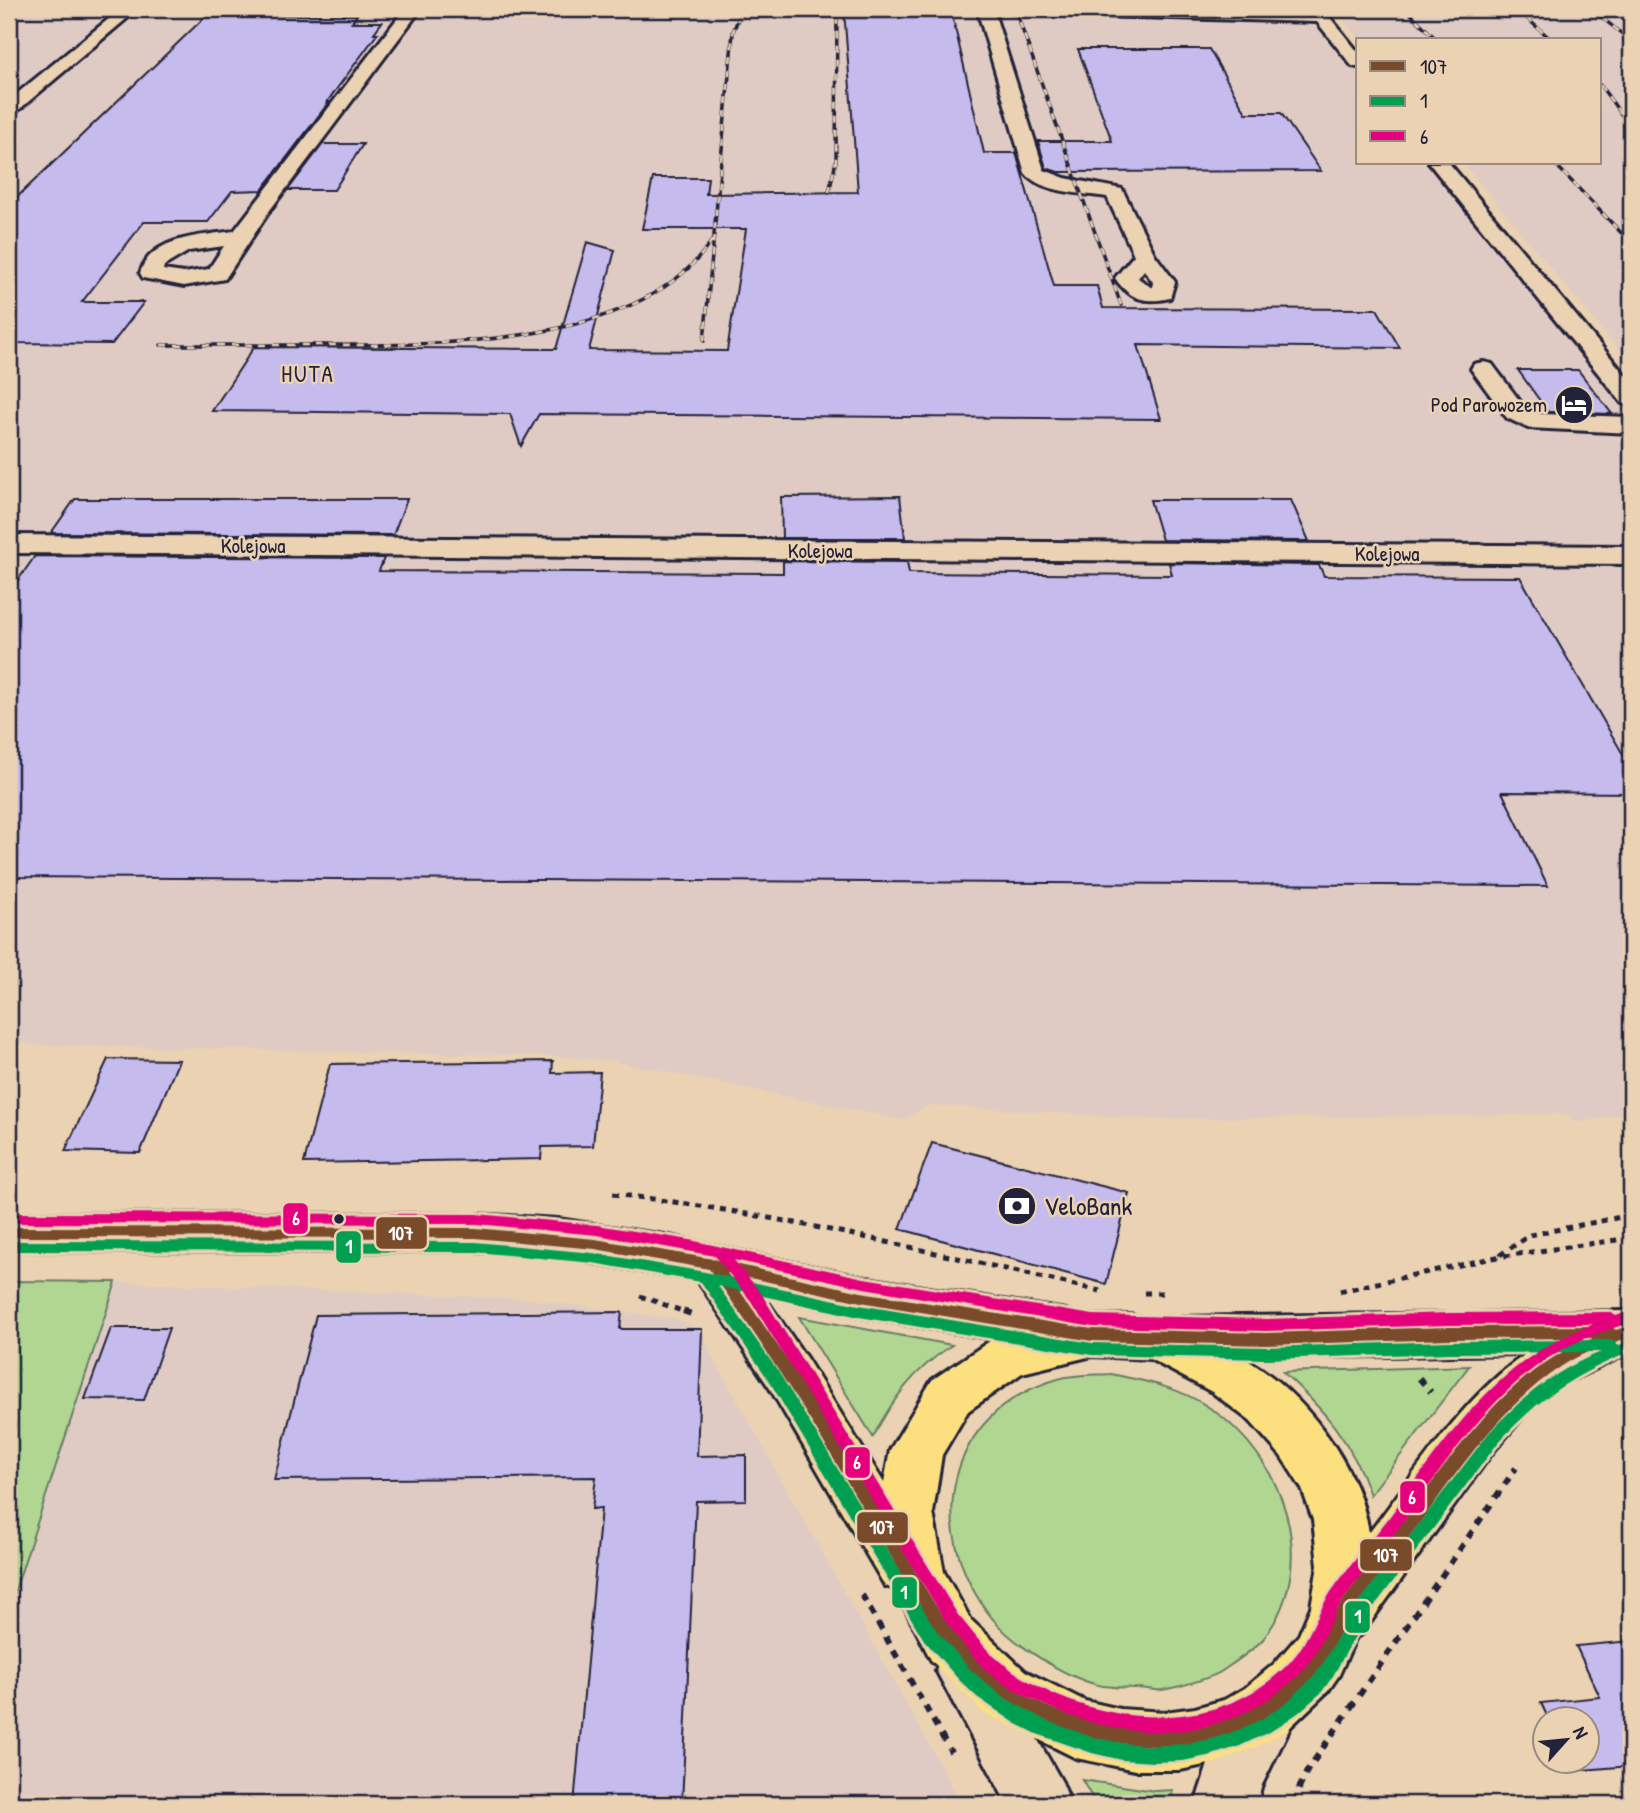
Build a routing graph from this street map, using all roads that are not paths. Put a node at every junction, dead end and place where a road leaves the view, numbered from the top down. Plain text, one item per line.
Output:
1 (130, 9) edge
2 (394, 9) edge
3 (985, 9) edge
4 (1027, 9) edge
5 (1318, 13) edge
6 (1356, 60) edge
7 (9, 108) edge
8 (1440, 164) edge
9 (239, 237) dead end
10 (1146, 256) dead end
11 (1483, 369) dead end
12 (1631, 398) edge
13 (1631, 425) edge
14 (9, 544) edge
15 (1631, 555) edge
16 (9, 1233) edge
17 (713, 1265) junction
18 (1630, 1332) edge
19 (1092, 1335) junction
20 (1153, 1338) junction
21 (934, 1613) junction
22 (1336, 1622) junction
23 (1270, 1707) junction
24 (1040, 1804) edge
25 (1226, 1804) edge

1 - 7 street
2 - 9 street
3 - 10 street
4 - 5 street
5 - 6 street
8 - 12 street
11 - 13 street
14 - 15 street, Kolejowa
16 - 17 main road
17 - 19 main road
17 - 21 main road
18 - 20 main road
18 - 22 main road
19 - 20 main road
19 - 21 main road
20 - 22 main road
21 - 23 main road
21 - 24 street
22 - 23 main road
23 - 25 street

